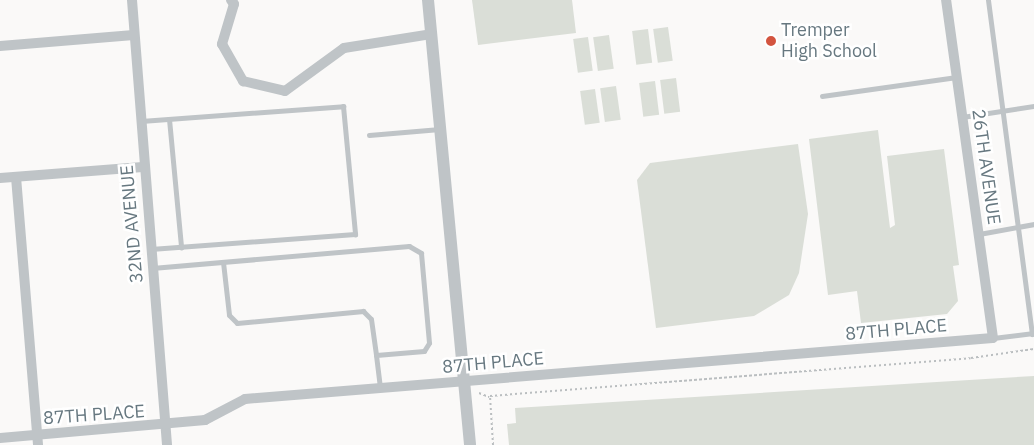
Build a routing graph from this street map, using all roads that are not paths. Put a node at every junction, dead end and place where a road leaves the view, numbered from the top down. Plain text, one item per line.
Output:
1 (132, 0) edge
2 (428, 0) edge
3 (946, 0) edge
4 (988, 0) edge
5 (235, 1) edge
6 (431, 34) junction
7 (134, 35) junction
8 (0, 46) edge
9 (957, 78) junction
10 (822, 96) dead end
11 (1034, 106) edge
12 (1003, 111) junction
13 (962, 117) junction
14 (169, 119) junction
15 (140, 122) junction
16 (440, 128) junction
17 (369, 135) dead end
18 (143, 167) junction
19 (16, 177) junction
20 (0, 178) edge
21 (1034, 224) edge
22 (1017, 227) junction
23 (979, 234) junction
24 (181, 247) junction
25 (150, 249) junction
26 (223, 262) junction
27 (152, 268) junction
28 (1033, 333) edge
29 (993, 338) junction
30 (376, 355) junction
31 (464, 381) junction
32 (380, 388) junction
33 (166, 426) junction
34 (0, 438) edge
35 (37, 440) edge
36 (167, 445) edge
37 (470, 445) edge

1 - 7 street, 32ND AVENUE
2 - 6 street
3 - 9 street, 26TH AVENUE
4 - 12 lane
5 - 6 street
6 - 16 street
7 - 8 street
7 - 15 street, 32ND AVENUE
9 - 10 lane
9 - 13 street, 26TH AVENUE
11 - 12 lane
12 - 13 lane
12 - 22 lane
13 - 23 street, 26TH AVENUE
14 - 15 lane
14 - 24 lane
14 - 24 lane
15 - 18 street, 32ND AVENUE
16 - 17 lane
16 - 31 street
18 - 19 street
18 - 25 street, 32ND AVENUE
19 - 20 street
19 - 35 street
21 - 22 lane
22 - 23 lane
22 - 28 lane
23 - 29 street, 26TH AVENUE
24 - 25 lane
25 - 27 street, 32ND AVENUE
26 - 27 lane
26 - 30 lane
26 - 30 lane
27 - 33 street, 32ND AVENUE
28 - 29 lane
29 - 31 street, 87TH PLACE
30 - 32 lane
31 - 32 street, 87TH PLACE
31 - 37 street
32 - 33 street, 87TH PLACE
33 - 35 street, 87TH PLACE
33 - 36 street, 32ND AVENUE
34 - 35 street, 87TH PLACE

